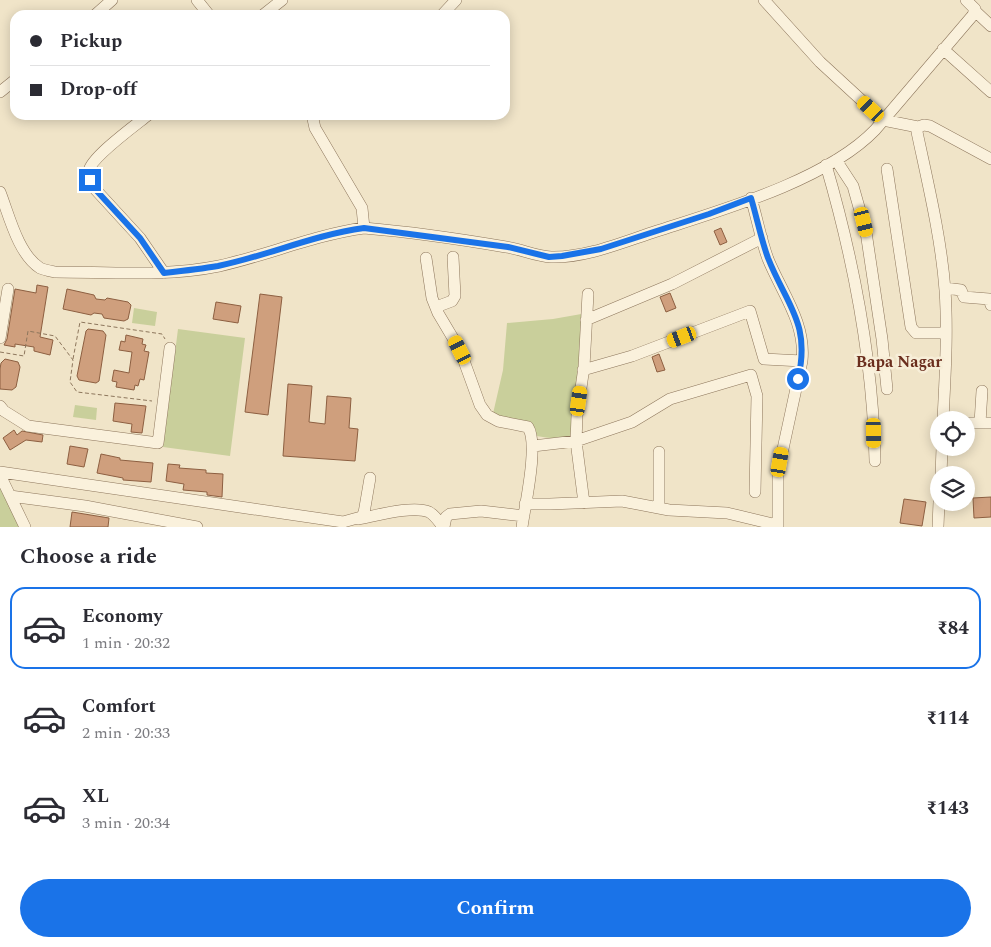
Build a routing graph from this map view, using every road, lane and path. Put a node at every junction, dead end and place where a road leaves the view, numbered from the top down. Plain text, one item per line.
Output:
1 (112, 0) edge
2 (197, 0) edge
3 (282, 0) edge
4 (456, 0) edge
5 (764, 0) edge
6 (966, 0) edge
7 (101, 10) edge
8 (205, 10) edge
9 (269, 10) edge
10 (447, 10) edge
11 (975, 11) junction
12 (991, 26) edge
13 (942, 49) junction
14 (10, 84) edge
15 (0, 92) edge
16 (991, 92) edge
17 (142, 120) edge
18 (313, 120) edge
19 (883, 120) junction
20 (918, 130) junction
21 (991, 158) edge
22 (831, 163) junction
23 (887, 169) dead end
24 (0, 192) edge
25 (751, 198) junction
26 (364, 228) junction
27 (762, 238) junction
28 (453, 257) dead end
29 (426, 258) dead end
30 (164, 273) junction
31 (8, 288) dead end
32 (945, 288) junction
33 (588, 294) dead end
34 (991, 305) edge
35 (436, 307) junction
36 (586, 320) junction
37 (946, 332) junction
38 (0, 338) edge
39 (170, 348) joint
40 (0, 352) edge
41 (73, 360) junction
42 (802, 361) junction
43 (583, 370) junction
44 (887, 389) dead end
45 (982, 391) dead end
46 (163, 402) junction
47 (0, 406) edge
48 (943, 411) edge
49 (986, 423) edge
50 (576, 441) junction
51 (533, 446) junction
52 (659, 452) dead end
53 (875, 461) dead end
54 (0, 474) edge
55 (370, 478) dead end
56 (755, 492) dead end
57 (10, 496) junction
58 (584, 503) junction
59 (525, 504) junction
60 (659, 508) junction
61 (939, 511) edge
62 (354, 520) junction
63 (128, 521) edge
64 (523, 522) edge
65 (25, 527) edge
66 (198, 527) edge
67 (443, 527) edge
68 (777, 527) edge
69 (938, 527) edge

1 - 7 street
2 - 8 street
3 - 9 street
4 - 10 street
5 - 19 street
6 - 11 street
11 - 12 street
11 - 13 street
13 - 16 street
13 - 19 street
14 - 15 street
17 - 30 street
18 - 26 street
19 - 20 street
19 - 22 street
20 - 21 street
20 - 32 street
22 - 25 street
22 - 44 street
22 - 53 street
23 - 37 street
24 - 30 street
25 - 26 street
25 - 27 street
26 - 30 street
27 - 36 street
27 - 42 street
28 - 35 street
29 - 35 street
31 - 38 street
32 - 34 street
32 - 37 street
33 - 36 street
35 - 51 street
36 - 43 street
37 - 48 street
39 - 41 path
39 - 46 street
40 - 41 path
41 - 46 path
42 - 43 street
42 - 68 street
43 - 50 street
45 - 49 street
46 - 47 street
50 - 51 street
50 - 56 street
50 - 58 street
51 - 59 street
52 - 60 street
54 - 57 street
54 - 62 street
55 - 62 street
57 - 63 street
57 - 65 street
58 - 59 street
58 - 60 street
59 - 64 street
60 - 68 street
61 - 69 street
62 - 67 street
63 - 66 street
64 - 67 street

